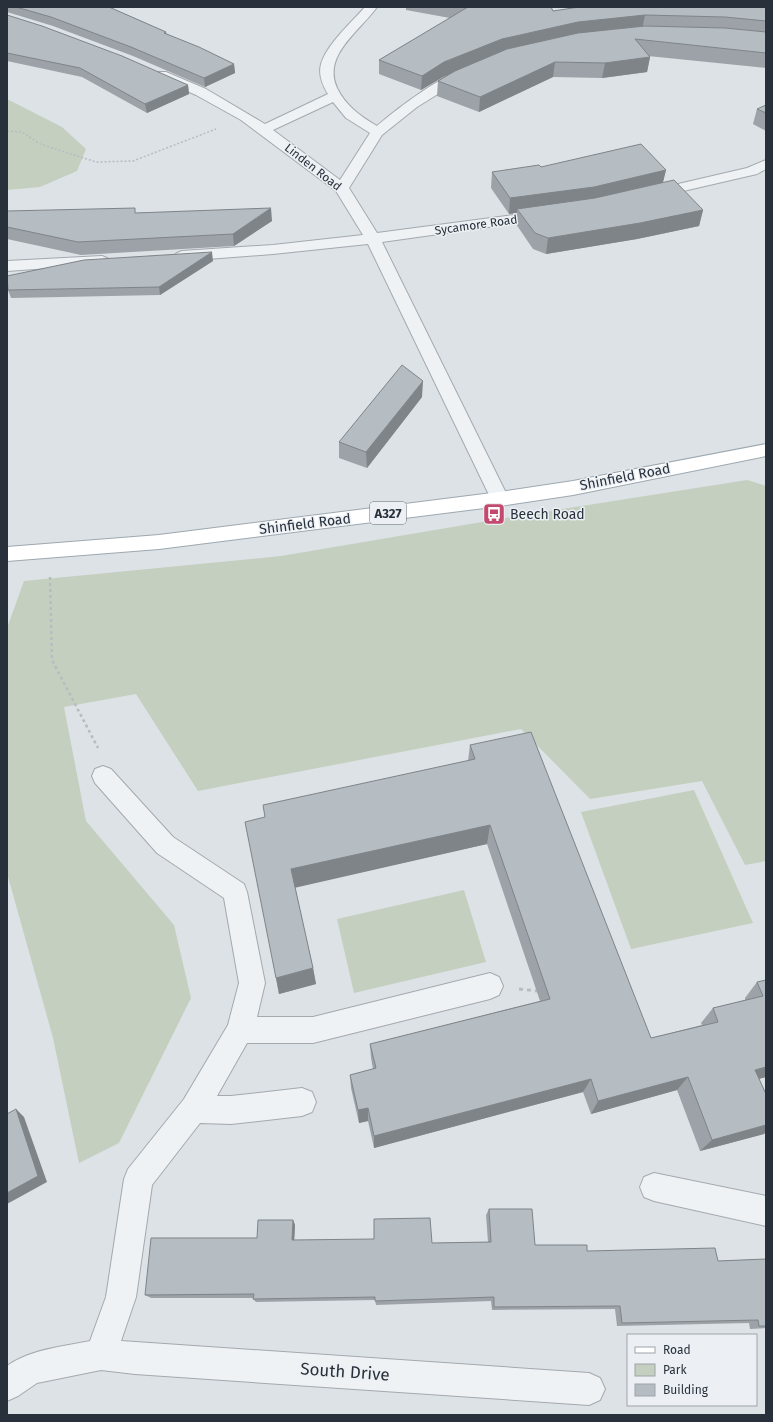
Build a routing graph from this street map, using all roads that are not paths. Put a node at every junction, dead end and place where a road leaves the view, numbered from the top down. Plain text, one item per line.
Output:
1 (371, 7) edge
2 (148, 69) edge
3 (475, 70) edge
4 (335, 96) junction
5 (264, 129) junction
6 (377, 132) junction
7 (766, 164) edge
8 (342, 188) junction
9 (638, 198) edge
10 (561, 213) edge
11 (373, 239) junction
12 (171, 257) edge
13 (117, 260) edge
14 (7, 266) edge
15 (765, 451) edge
16 (500, 499) junction
17 (7, 554) edge
18 (103, 776) road end
19 (490, 986) dead end
20 (240, 1030) junction
21 (302, 1102) dead end
22 (194, 1109) junction
23 (654, 1187) dead end
24 (766, 1211) edge
25 (101, 1354) junction
26 (7, 1386) edge
27 (589, 1389) dead end

1 - 4 street
2 - 5 street, Linden Road
3 - 6 street
4 - 5 street
4 - 6 street
5 - 8 street, Linden Road
6 - 8 street
7 - 9 street
8 - 11 street, Linden Road
10 - 11 street, Sycamore Road
11 - 12 street
11 - 16 street
13 - 14 street
15 - 16 main road, Shinfield Road / A327
16 - 17 main road, Shinfield Road / A327
18 - 20 street
19 - 20 street
20 - 22 street
21 - 22 street
22 - 25 street
23 - 24 street
25 - 26 street, South Drive
25 - 27 street, South Drive

